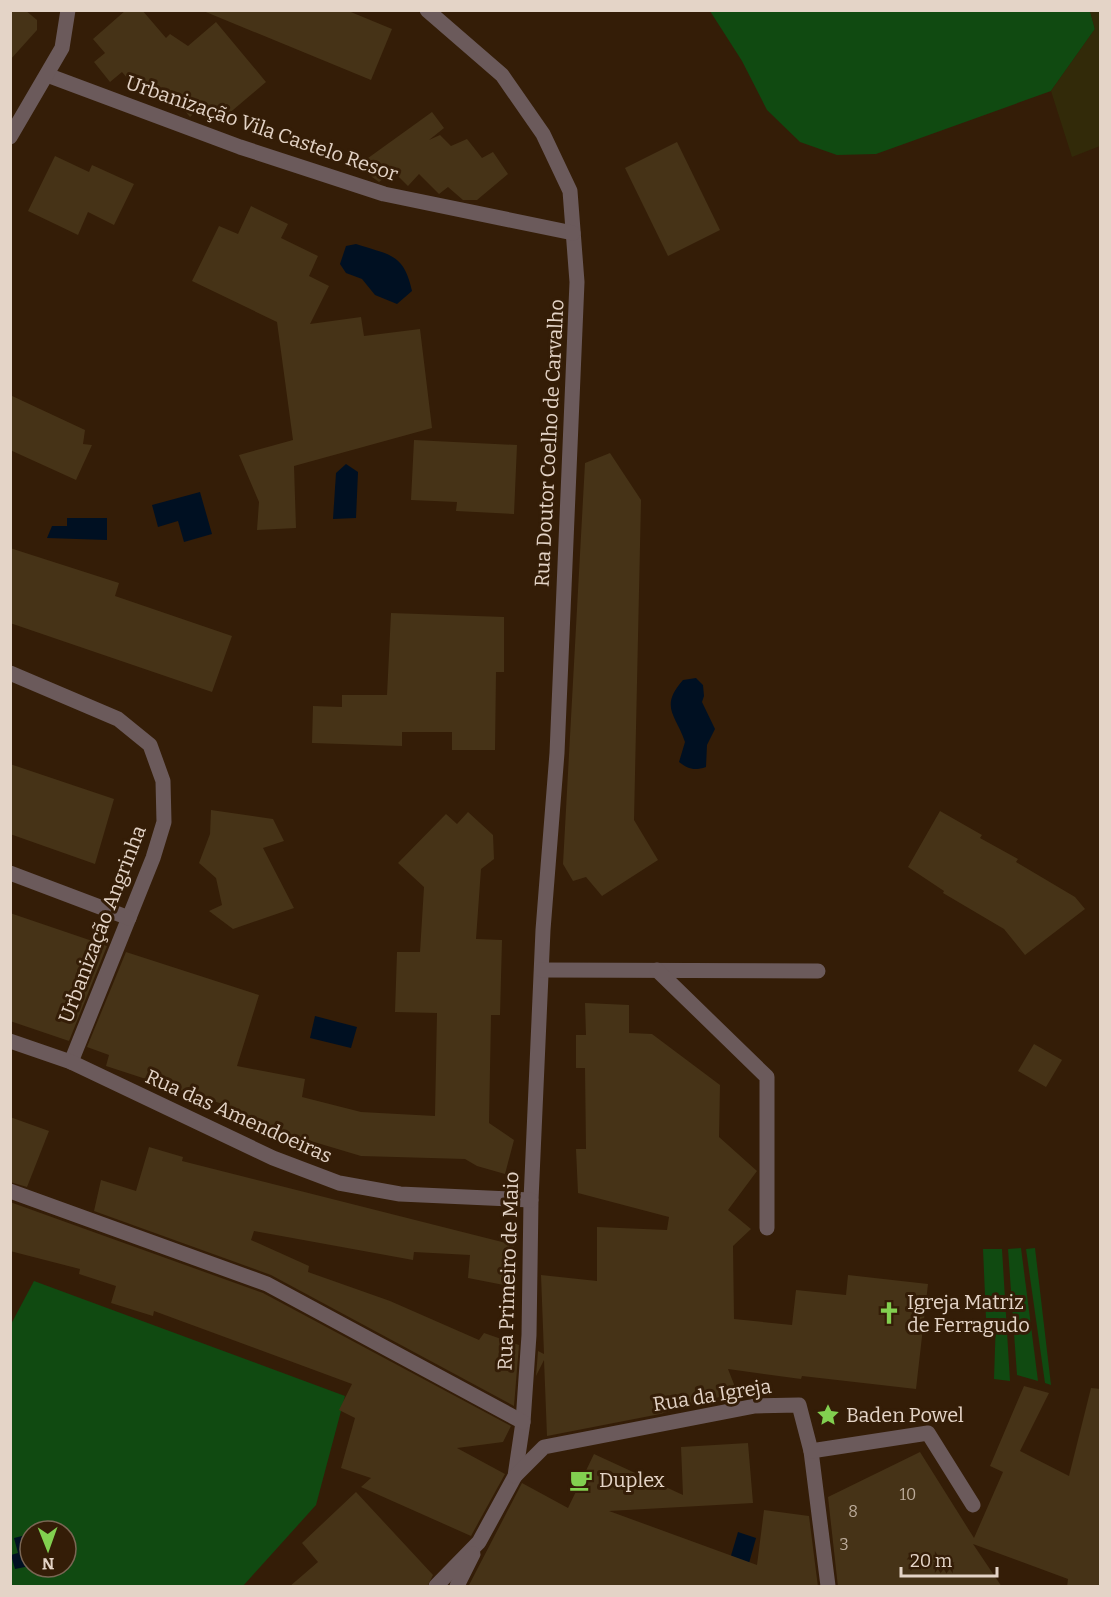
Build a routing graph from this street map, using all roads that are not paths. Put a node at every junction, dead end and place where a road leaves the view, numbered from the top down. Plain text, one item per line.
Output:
1 (68, 10) edge
2 (427, 10) edge
3 (46, 75) junction
4 (10, 137) edge
5 (573, 233) junction
6 (10, 673) edge
7 (10, 873) edge
8 (129, 918) junction
9 (543, 930) joint
10 (542, 970) junction
11 (657, 970) junction
12 (818, 971) dead end
13 (10, 1041) edge
14 (71, 1062) junction
15 (10, 1191) edge
16 (531, 1200) junction
17 (767, 1228) dead end
18 (523, 1422) junction
19 (811, 1451) junction
20 (515, 1476) junction
21 (973, 1505) dead end
22 (479, 1542) junction
23 (436, 1587) edge
24 (458, 1587) edge
25 (828, 1587) edge

1 - 3 street
2 - 5 street, Rua Doutor Coelho de Carvalho
3 - 4 street
3 - 5 street, Urbanização Vila Castelo Resor
5 - 9 street, Rua Doutor Coelho de Carvalho
6 - 8 street, Urbanização Angrinha
7 - 8 street
8 - 14 street, Urbanização Angrinha
9 - 10 street, Rua Primeiro de Maio
10 - 11 street
10 - 16 street, Rua Primeiro de Maio
11 - 12 street
11 - 17 street
13 - 14 street, Rua das Amendoeiras
14 - 16 street, Rua das Amendoeiras
15 - 18 street
16 - 18 street, Rua Primeiro de Maio
18 - 20 street, Rua Primeiro de Maio
19 - 20 street, Rua da Igreja
19 - 21 street
19 - 25 street
20 - 22 street, Rua Primeiro de Maio
22 - 23 street, Rua Primeiro de Maio
22 - 24 street

